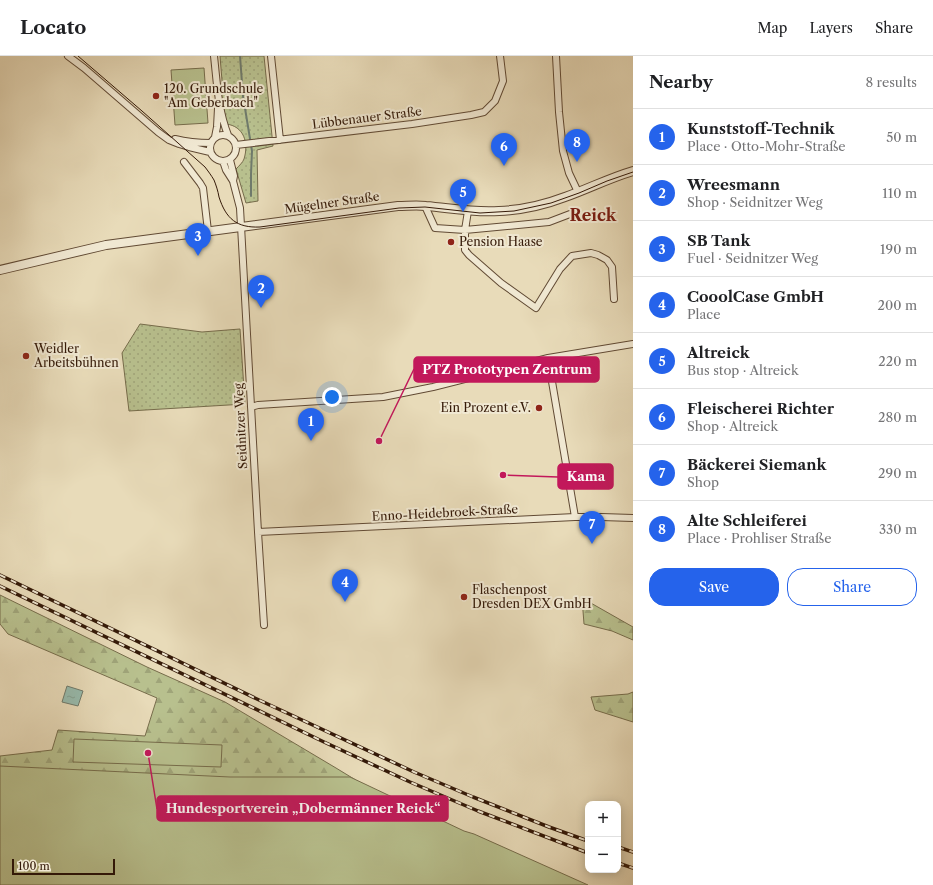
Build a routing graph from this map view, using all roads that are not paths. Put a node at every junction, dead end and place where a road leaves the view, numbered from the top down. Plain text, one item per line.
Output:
1 (68, 56) edge
2 (214, 56) edge
3 (271, 56) edge
4 (500, 56) edge
5 (556, 56) edge
6 (218, 98) junction
7 (228, 135) junction
8 (164, 136) junction
9 (215, 137) junction
10 (280, 140) junction
11 (211, 143) junction
12 (236, 145) junction
13 (210, 152) junction
14 (230, 160) junction
15 (184, 162) dead end
16 (223, 162) junction
17 (633, 171) edge
18 (233, 181) junction
19 (578, 192) junction
20 (425, 206) junction
21 (468, 211) junction
22 (570, 214) dead end
23 (242, 227) junction
24 (465, 230) junction
25 (208, 231) junction
26 (0, 270) edge
27 (614, 300) dead end
28 (633, 344) edge
29 (548, 358) junction
30 (251, 407) junction
31 (575, 517) junction
32 (633, 518) edge
33 (258, 532) junction
34 (264, 625) dead end

1 - 8 street
2 - 6 street
3 - 10 street
4 - 10 street, Lübbenauer Straße
5 - 19 street
6 - 7 street
6 - 9 street
7 - 9 street
7 - 12 street
8 - 11 street
8 - 13 street
9 - 11 street
10 - 12 street, Lübbenauer Straße
11 - 13 street
12 - 14 street
13 - 16 street
14 - 16 street
14 - 18 street
15 - 25 street
16 - 18 street
17 - 19 street, Mügelner Straße
18 - 23 street, Seidnitzer Weg
19 - 21 street, Mügelner Straße
20 - 21 street, Mügelner Straße
20 - 23 street, Mügelner Straße
20 - 24 street
21 - 24 street
22 - 24 street
23 - 25 street, Mügelner Straße
23 - 30 street, Seidnitzer Weg
24 - 27 street
25 - 26 street, Mügelner Straße
28 - 29 street
29 - 30 street
29 - 31 street
30 - 33 street, Seidnitzer Weg
31 - 32 street, Enno-Heidebroek-Straße
31 - 33 street, Enno-Heidebroek-Straße
33 - 34 street, Seidnitzer Weg

